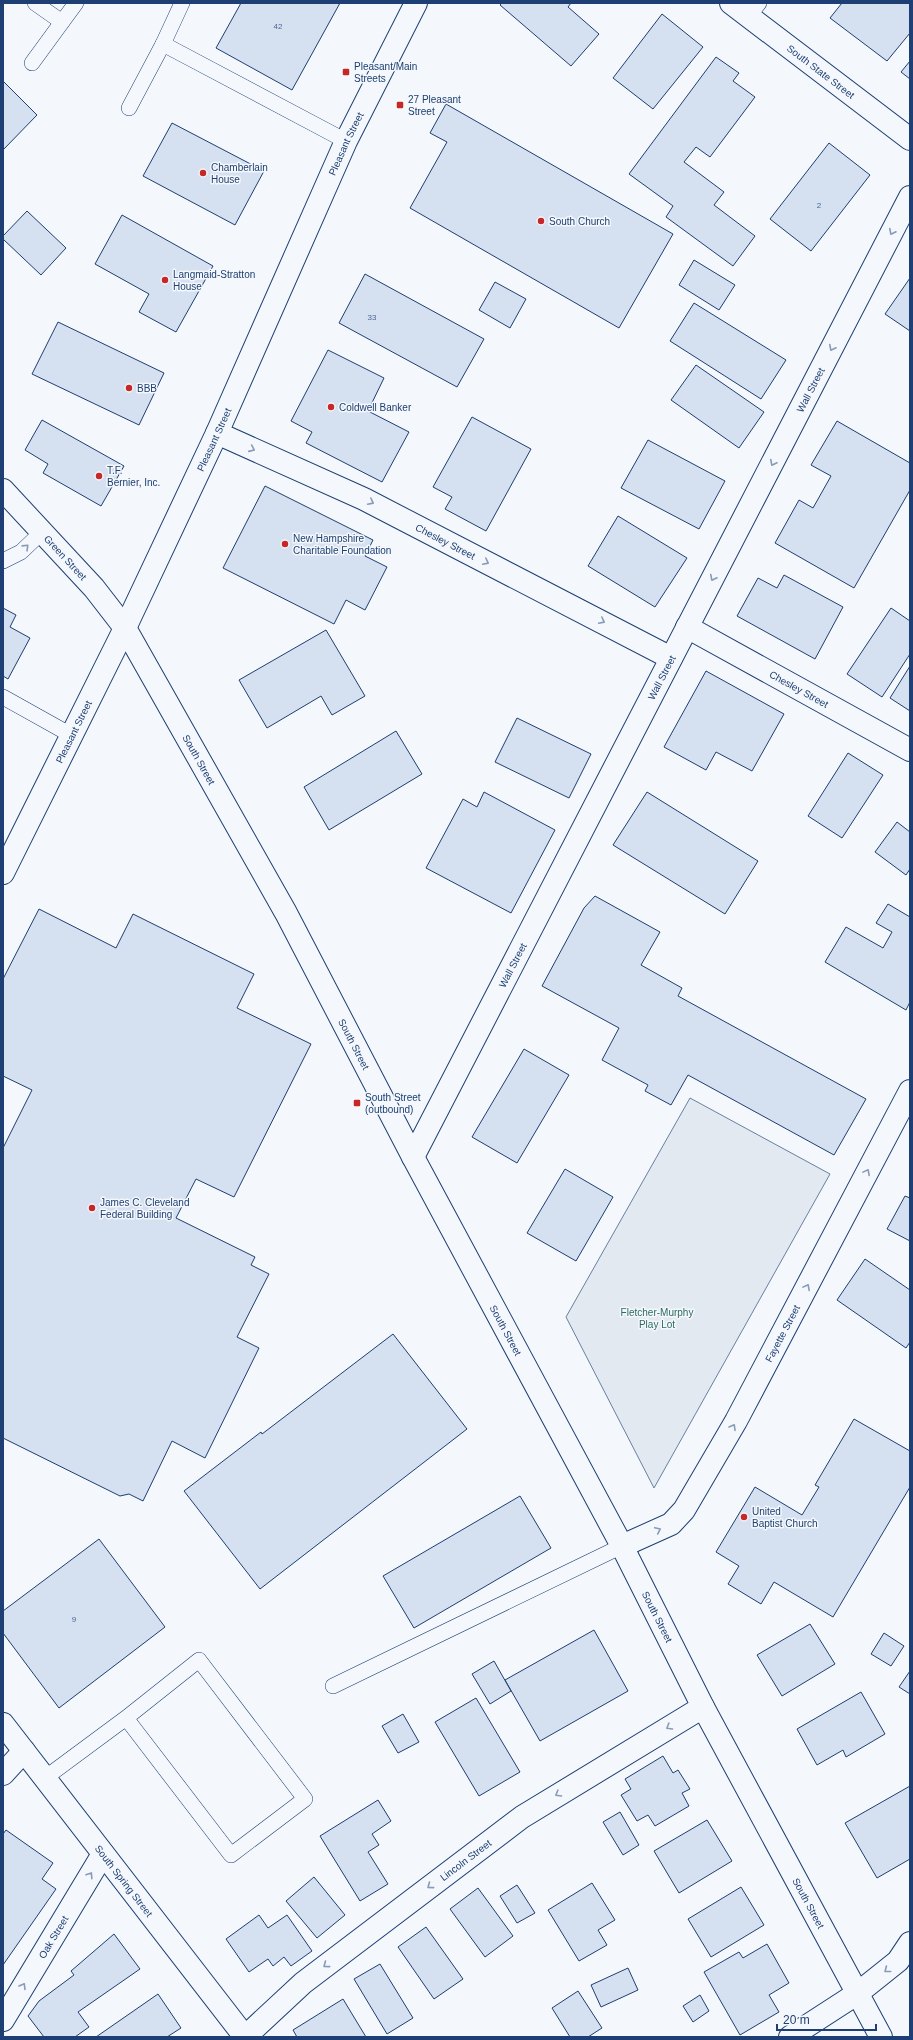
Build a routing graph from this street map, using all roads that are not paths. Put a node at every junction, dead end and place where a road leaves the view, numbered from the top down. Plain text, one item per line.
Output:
1 (35, 3) edge
2 (76, 3) edge
3 (182, 3) edge
4 (416, 3) edge
5 (731, 3) edge
6 (754, 10) edge
7 (62, 22) junction
8 (163, 44) junction
9 (32, 63) dead end
10 (129, 108) dead end
11 (910, 139) edge
12 (346, 142) junction
13 (910, 197) edge
14 (217, 433) junction
15 (3, 490) edge
16 (42, 532) junction
17 (6, 560) edge
18 (687, 627) junction
19 (125, 628) junction
20 (671, 658) junction
21 (3, 697) edge
22 (72, 735) junction
23 (910, 750) edge
24 (3, 873) edge
25 (910, 1091) edge
26 (413, 1157) junction
27 (622, 1546) junction
28 (333, 1686) dead end
29 (703, 1707) junction
30 (126, 1718) junction
31 (3, 1724) edge
32 (24, 1751) junction
33 (3, 1774) edge
34 (45, 1778) junction
35 (103, 1854) junction
36 (910, 1943) edge
37 (858, 1993) junction
38 (3, 2020) edge
39 (245, 2037) edge
40 (790, 2037) edge
41 (881, 2037) edge

1 - 7 lane
2 - 7 lane
3 - 8 lane
4 - 12 street, Pleasant Street
5 - 6 street, South State Street
6 - 11 street, South State Street
7 - 9 lane
8 - 10 lane
8 - 12 lane
12 - 14 street, Pleasant Street
13 -> 18 street, Wall Street
14 - 19 street, Pleasant Street
14 -> 20 street, Chesley Street
15 - 16 street, Green Street
17 -> 16 lane
16 - 19 street, Green Street
18 - 20 street, Wall Street
18 - 23 street, Chesley Street
19 - 22 street, Pleasant Street
19 - 26 street, South Street
20 - 26 street, Wall Street
21 - 22 lane
22 - 24 street, Pleasant Street
27 -> 25 street, Fayette Street
26 - 27 street, South Street
27 - 28 lane
27 - 29 street, South Street
29 - 37 street, South Street
29 -> 39 street, Lincoln Street
30 - 30 lane
30 - 34 lane
31 - 32 street, South Spring Street
32 - 33 street
32 - 34 street, South Spring Street
34 - 35 street, South Spring Street
38 -> 35 street, Oak Street
35 - 39 street, South Spring Street
36 -> 37 street
37 - 40 street
37 - 41 street, South Street

